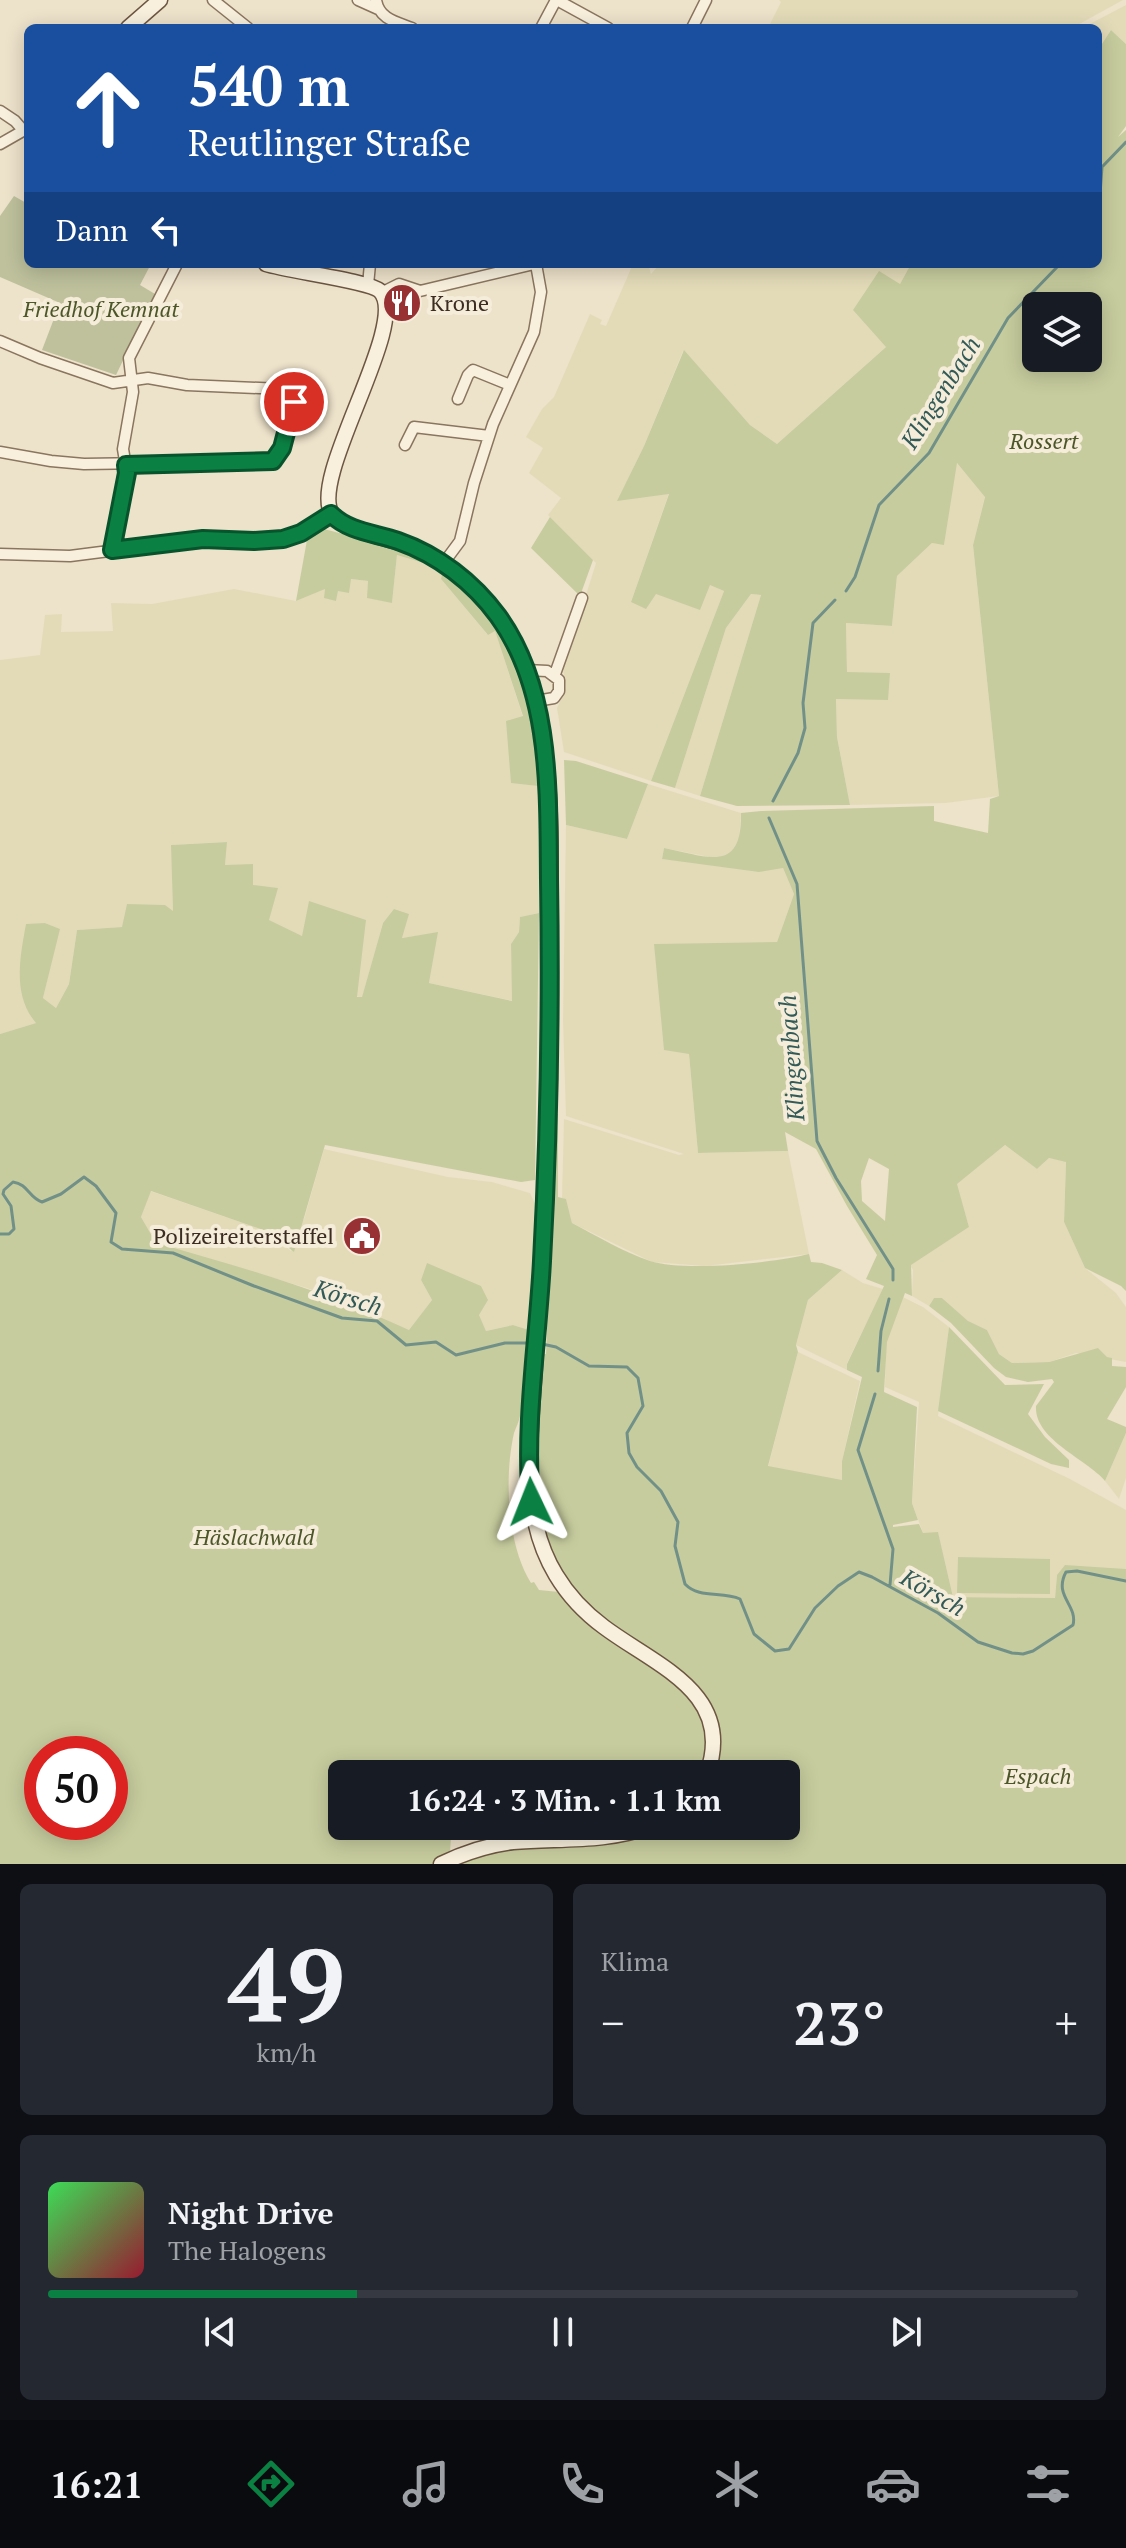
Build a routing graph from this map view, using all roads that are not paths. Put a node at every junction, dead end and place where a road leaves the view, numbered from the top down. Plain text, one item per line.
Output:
1 (213, 0) edge
2 (358, 0) edge
3 (557, 0) edge
4 (706, 0) edge
5 (152, 2) edge
6 (377, 4) edge
7 (132, 24) edge
8 (243, 24) edge
9 (402, 24) edge
10 (543, 24) edge
11 (601, 24) edge
12 (694, 24) edge
13 (0, 111) edge
14 (24, 127) edge
15 (24, 129) edge
16 (0, 144) edge
17 (175, 268) edge
18 (282, 268) edge
19 (370, 268) edge
20 (507, 268) edge
21 (536, 268) edge
22 (368, 285) junction
23 (381, 293) junction
24 (0, 341) edge
25 (132, 381) junction
26 (510, 385) junction
27 (458, 399) dead end
28 (489, 436) junction
29 (405, 445) dead end
30 (0, 452) edge
31 (126, 465) junction
32 (331, 514) junction
33 (112, 550) junction
34 (0, 554) edge
35 (443, 564) junction
36 (582, 598) dead end
37 (526, 670) junction
38 (555, 674) junction
39 (536, 701) junction
40 (711, 1760) edge
41 (561, 1840) edge
42 (441, 1864) edge

1 - 8 street
2 - 6 street
3 - 10 street
3 - 11 street
4 - 12 street
5 - 7 main road
6 - 9 street
13 - 14 street
15 - 16 street
17 - 25 street
18 - 22 main road
19 - 22 street
20 - 23 street
21 - 26 street
22 - 23 main road
23 - 32 main road
24 - 25 street
25 - 31 street
25 - 31 street
26 - 27 street
26 - 28 street
28 - 29 street
28 - 35 street
30 - 31 street
31 - 33 street
32 - 33 street
32 - 35 main road
33 - 34 street
35 - 37 main road
36 - 38 street
37 - 38 street
37 - 39 main road
38 - 39 street
39 - 40 main road
41 - 42 main road

